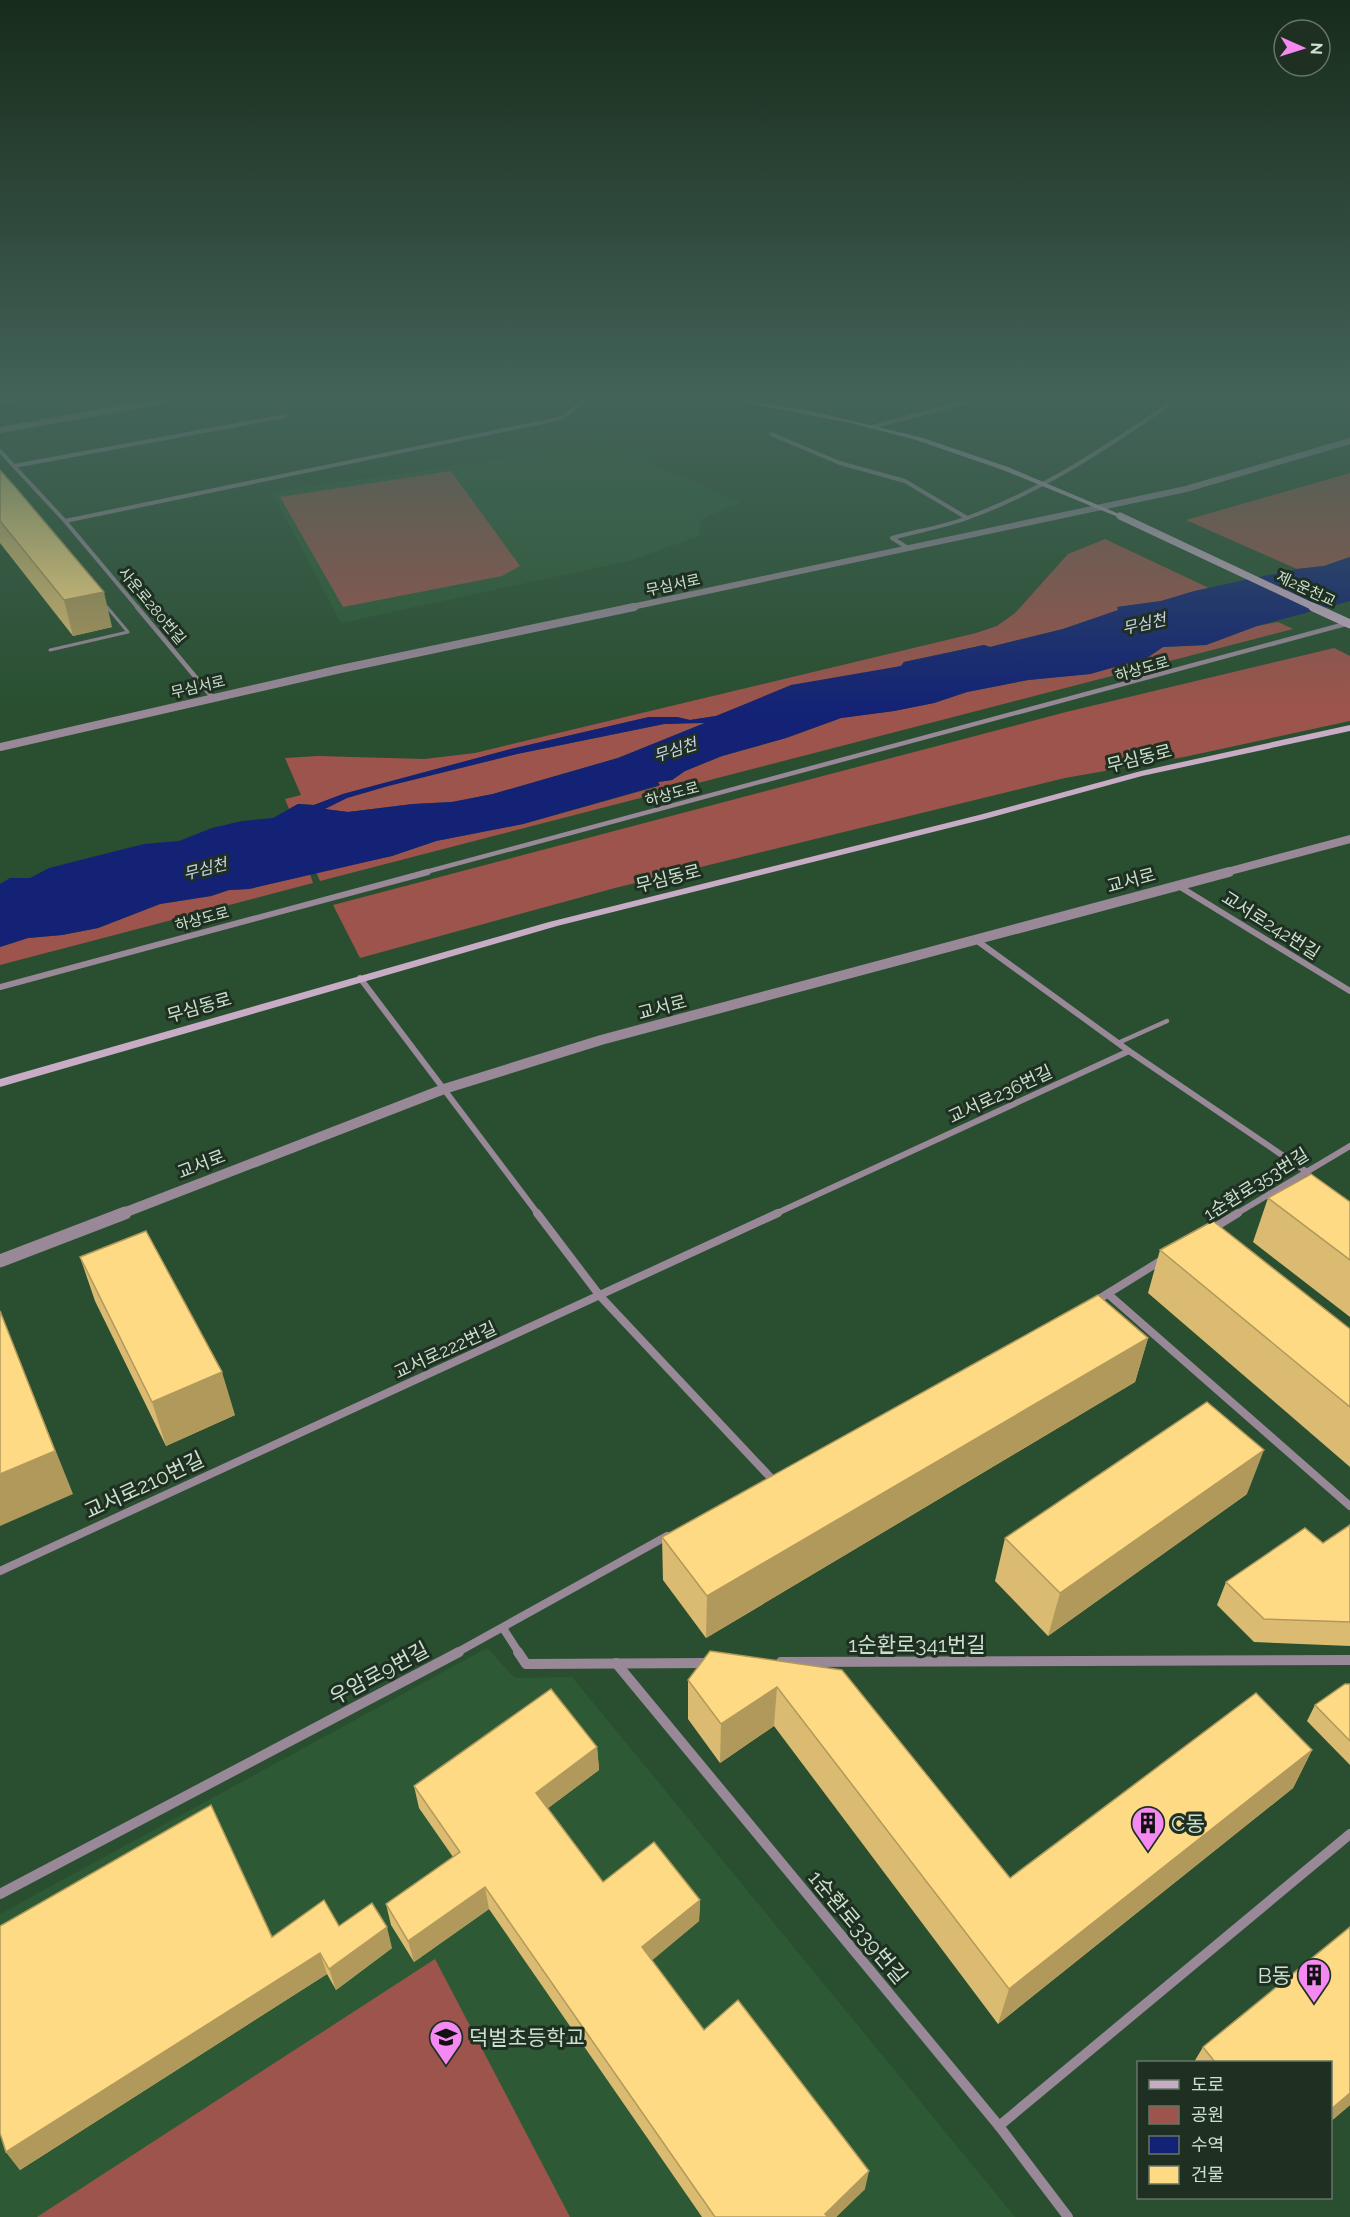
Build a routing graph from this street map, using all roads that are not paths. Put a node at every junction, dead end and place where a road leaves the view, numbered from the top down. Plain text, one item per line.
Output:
1 (50, 504) edge
2 (145, 504) edge
3 (943, 504) edge
4 (998, 504) edge
5 (1094, 504) edge
6 (1112, 504) edge
7 (1100, 507) junction
8 (967, 519) junction
9 (65, 521) junction
10 (908, 548) junction
11 (99, 597) dead end
12 (1350, 624) edge
13 (50, 650) dead end
14 (213, 698) junction
15 (1350, 728) edge
16 (0, 747) edge
17 (1350, 839) edge
18 (1177, 885) junction
19 (976, 940) junction
20 (360, 978) junction
21 (0, 987) edge
22 (1350, 991) edge
23 (1167, 1021) dead end
24 (1118, 1043) junction
25 (1129, 1051) junction
26 (0, 1083) edge
27 (444, 1089) junction
28 (1350, 1146) edge
29 (884, 1164) joint
30 (1305, 1171) junction
31 (1314, 1178) edge
32 (1207, 1233) edge
33 (1167, 1257) edge
34 (0, 1261) edge
35 (1108, 1294) junction
36 (600, 1296) junction
37 (1088, 1305) edge
38 (302, 1432) joint
39 (781, 1473) edge
40 (771, 1478) junction
41 (760, 1484) edge
42 (1350, 1506) edge
43 (678, 1530) edge
44 (0, 1570) edge
45 (503, 1628) junction
46 (1350, 1660) edge
47 (722, 1662) edge
48 (770, 1662) edge
49 (616, 1663) junction
50 (1350, 1834) edge
51 (0, 1894) edge
52 (999, 2126) junction
53 (1068, 2217) edge

1 - 9 street, 사운로280번길
2 - 9 street
3 - 8 street
4 - 8 street
5 - 7 main road, 제2운천교
6 - 7 street, 무심서로
7 - 10 street, 무심서로
7 - 12 main road, 제2운천교, bridge
8 - 10 street
9 - 14 street, 사운로280번길
10 - 14 street, 무심서로
11 - 13 lane
12 - 21 street, 하상도로
14 - 16 street, 무심서로
15 - 20 main road, 무심동로
17 - 18 street, 교서로
18 - 19 street, 교서로
18 - 22 street, 교서로242번길
19 - 24 street
19 - 27 street, 교서로
20 - 26 main road, 무심동로
20 - 27 street
23 - 24 lane
24 - 25 street
25 - 29 street, 교서로236번길
25 - 30 street
27 - 34 street, 교서로
27 - 36 street
28 - 30 street, 1순환로353번길
29 - 36 street, 교서로222번길
30 - 31 street
30 - 32 street, 1순환로353번길
33 - 35 street
35 - 37 street
35 - 42 street
36 - 38 street, 교서로222번길
36 - 40 street
38 - 44 street, 교서로210번길
39 - 40 street
40 - 41 street
43 - 45 street, 우암로9번길
45 - 49 street
45 - 51 street, 우암로9번길
46 - 48 street, 1순환로341번길
47 - 49 street
49 - 52 street, 1순환로339번길
50 - 52 street
52 - 53 street, 1순환로339번길

